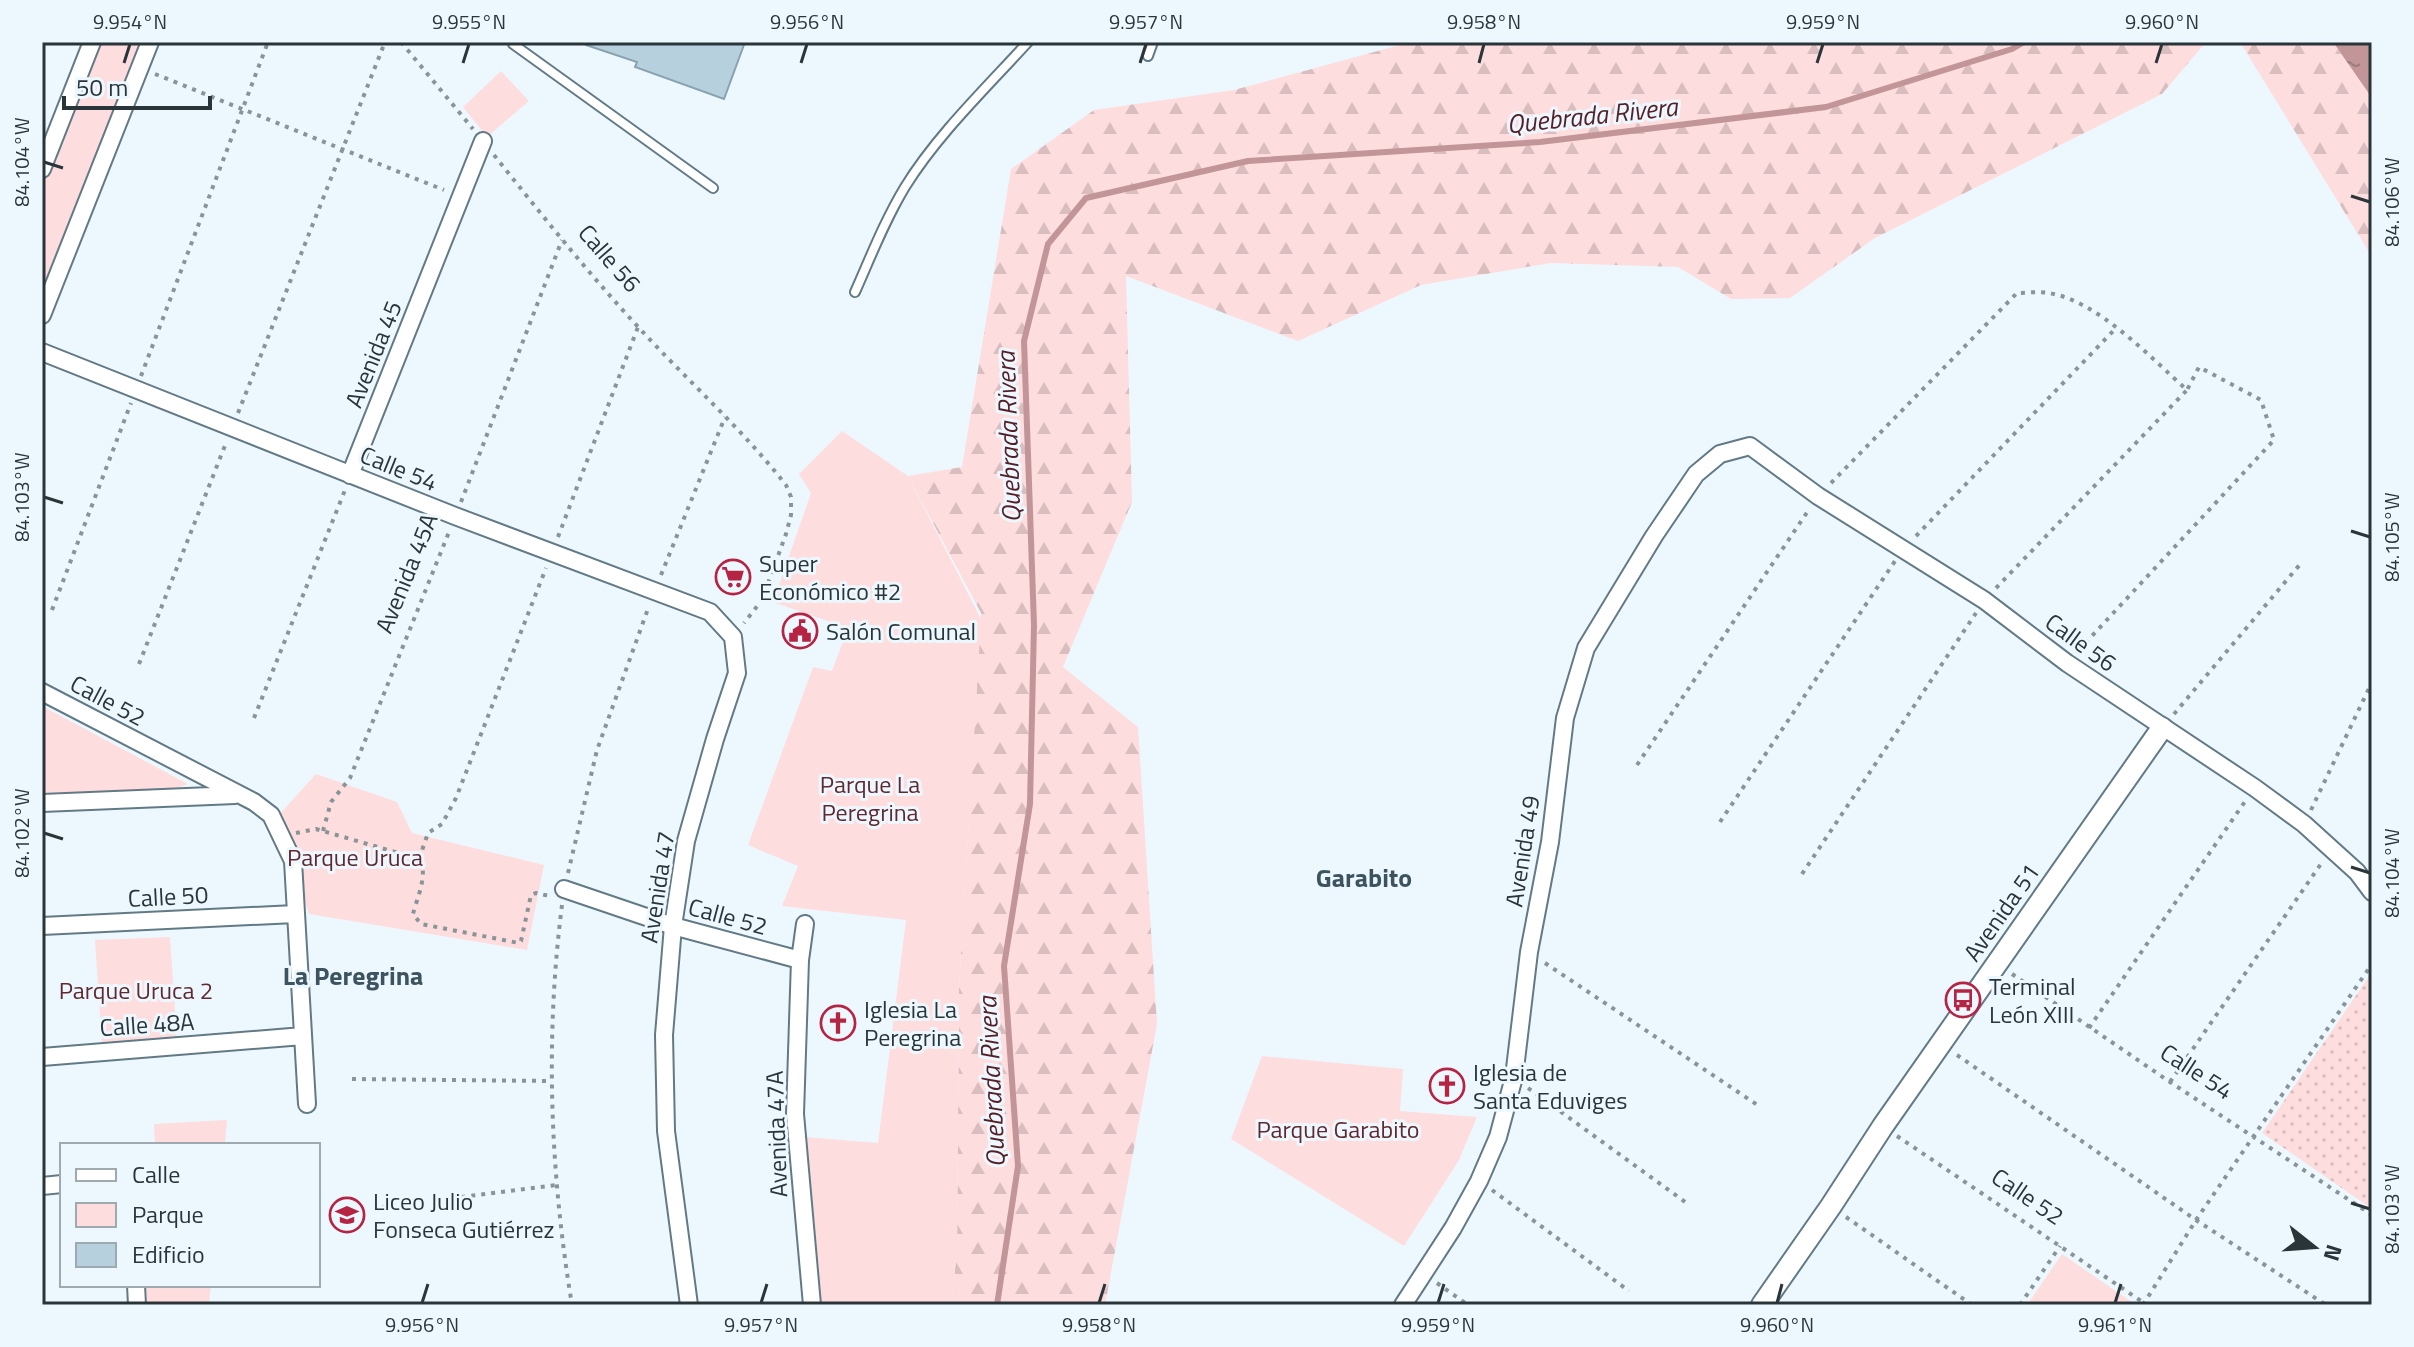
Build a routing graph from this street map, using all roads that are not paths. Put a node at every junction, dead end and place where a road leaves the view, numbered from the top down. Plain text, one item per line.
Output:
1 (92, 42) edge
2 (150, 42) edge
3 (513, 42) edge
4 (1028, 42) edge
5 (1153, 42) edge
6 (1148, 56) dead end
7 (483, 141) road end
8 (42, 169) edge
9 (713, 188) dead end
10 (855, 292) dead end
11 (42, 315) edge
12 (42, 352) edge
13 (1750, 446) joint
14 (350, 475) junction
15 (733, 637) joint
16 (42, 692) edge
17 (2162, 728) junction
18 (236, 795) junction
19 (42, 803) edge
20 (2372, 892) edge
21 (564, 894) road end
22 (295, 914) junction
23 (805, 924) dead end
24 (42, 926) edge
25 (673, 926) junction
26 (800, 960) junction
27 (303, 1036) junction
28 (42, 1057) edge
29 (307, 1104) dead end
30 (689, 1305) edge
31 (812, 1305) edge
32 (1403, 1305) edge
33 (1762, 1305) edge

1 - 8 street
2 - 11 street
3 - 9 lane
4 - 10 lane
5 - 6 lane
7 - 14 street, Avenida 45
12 - 14 street, Calle 54
13 - 17 street, Calle 56
13 - 32 street, Avenida 49
14 - 15 street, Calle 54
15 - 25 street, Avenida 47
16 - 18 street, Calle 52
17 - 20 street, Calle 56
17 - 33 street, Avenida 51
18 - 19 street
18 - 22 street
21 - 25 street, Calle 52
22 - 24 street, Calle 50
22 - 27 street
23 - 26 street
25 - 26 street, Calle 52
25 - 30 street, Avenida 47
26 - 31 street, Avenida 47A
27 - 28 street, Calle 48A
27 - 29 street

